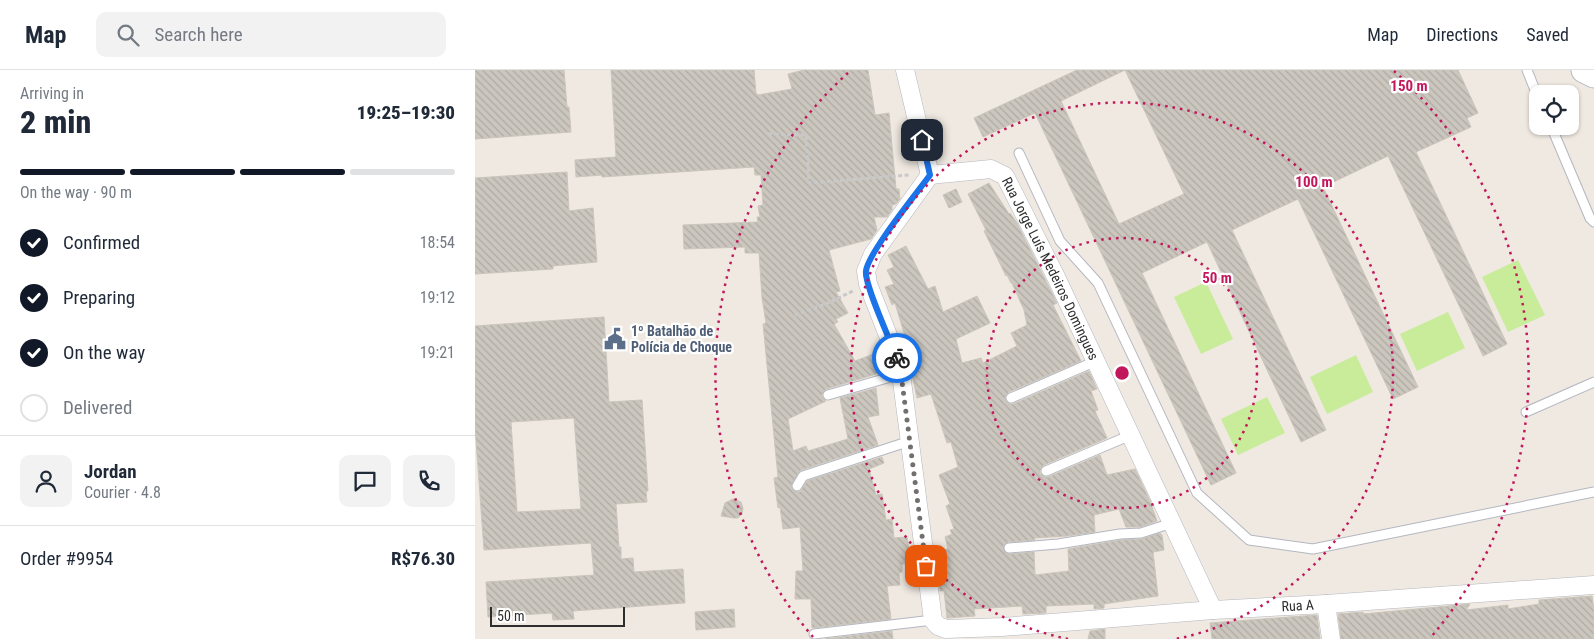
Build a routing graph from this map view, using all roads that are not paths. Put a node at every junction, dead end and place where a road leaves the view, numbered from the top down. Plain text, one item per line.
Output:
1 (905, 70) edge
2 (1527, 70) edge
3 (1583, 70) edge
4 (1594, 75) edge
5 (1533, 85) edge
6 (1555, 135) edge
7 (1019, 153) dead end
8 (930, 175) junction
9 (1594, 222) edge
10 (1096, 361) junction
11 (901, 374) junction
12 (1594, 382) edge
13 (828, 395) dead end
14 (1011, 398) dead end
15 (1526, 412) dead end
16 (1131, 435) junction
17 (910, 441) junction
18 (1046, 471) dead end
19 (797, 486) dead end
20 (1594, 492) edge
21 (1172, 523) junction
22 (1009, 548) dead end
23 (1594, 585) edge
24 (1325, 604) junction
25 (1213, 610) junction
26 (933, 620) junction
27 (1003, 633) edge
28 (814, 634) dead end
29 (1331, 639) edge

1 - 8 street
2 - 5 lane
3 - 4 street
6 - 9 lane
7 - 20 lane
8 - 10 street, Rua Jorge Luís Medeiros Domingues
8 - 11 street
10 - 14 lane
10 - 16 street, Rua Jorge Luís Medeiros Domingues
11 - 13 lane
11 - 17 street
12 - 15 lane
16 - 18 lane
16 - 21 street, Rua Jorge Luís Medeiros Domingues
17 - 19 lane
17 - 26 street
21 - 22 lane
21 - 25 street, Rua Jorge Luís Medeiros Domingues
23 - 24 street, Rua A
24 - 25 street, Rua A
24 - 29 street
25 - 27 street, Rua A
26 - 27 street, Rua A
26 - 28 lane

